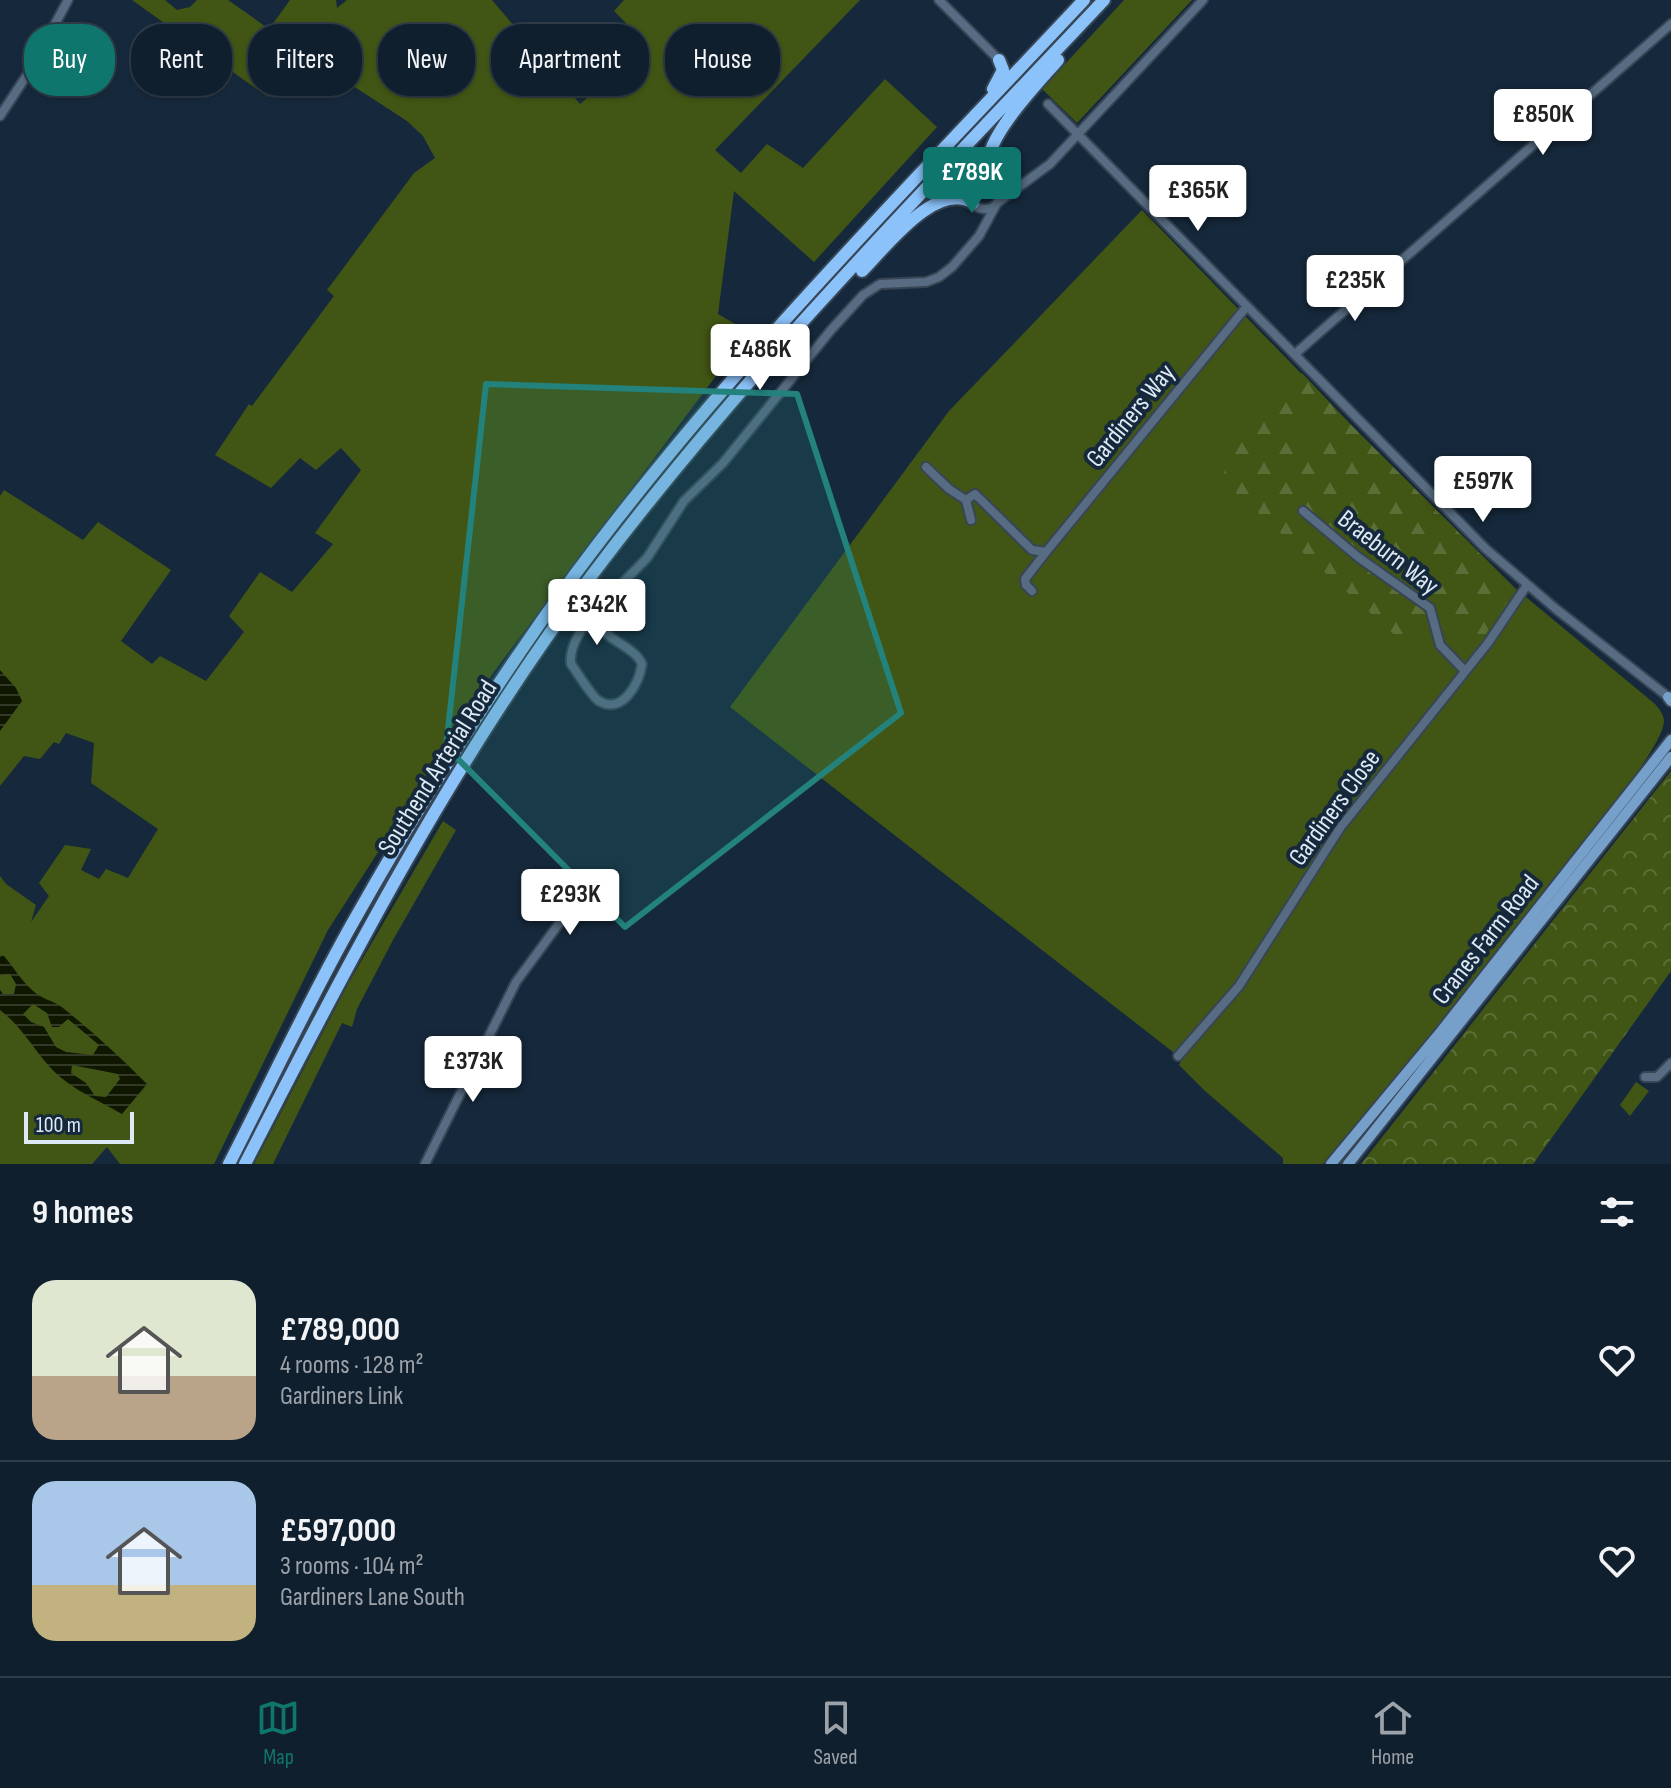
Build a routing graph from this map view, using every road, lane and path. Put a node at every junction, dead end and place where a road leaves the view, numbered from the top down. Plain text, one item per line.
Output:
1 (68, 0) edge
2 (939, 0) edge
3 (1081, 0) edge
4 (1107, 0) edge
5 (1203, 0) edge
6 (1671, 24) edge
7 (999, 60) junction
8 (1048, 104) dead end
9 (0, 116) edge
10 (1079, 135) junction
11 (995, 182) junction
12 (1029, 182) junction
13 (906, 191) junction
14 (973, 203) junction
15 (997, 203) junction
16 (973, 244) junction
17 (1247, 306) junction
18 (1295, 354) junction
19 (755, 375) junction
20 (926, 467) dead end
21 (966, 500) junction
22 (1303, 511) dead end
23 (971, 520) dead end
24 (1046, 552) junction
25 (1527, 585) junction
26 (1032, 591) dead end
27 (599, 608) junction
28 (1465, 671) junction
29 (1670, 699) edge
30 (1671, 731) edge
31 (1671, 740) edge
32 (1671, 757) edge
33 (1640, 781) junction
34 (572, 906) dead end
35 (1178, 1056) dead end
36 (1671, 1063) edge
37 (1645, 1077) dead end
38 (229, 1164) edge
39 (245, 1164) edge
40 (425, 1164) edge
41 (1331, 1164) edge
42 (1348, 1164) edge

1 - 9 street
2 - 7 street
3 - 7 highway
3 - 13 highway, Southend Arterial Road
4 - 11 highway
4 - 19 highway, Southend Arterial Road
5 - 10 street
6 - 18 street
7 - 13 highway
8 - 10 street
10 - 12 street
10 - 17 street
11 - 12 street
11 - 14 street
11 - 15 street
12 - 15 street
13 - 38 highway, Southend Arterial Road
14 - 15 street
14 - 16 street
14 - 19 highway
15 - 16 street
16 - 27 street
17 - 18 street
17 - 24 street, Gardiners Way
18 - 25 street
19 - 39 highway, Southend Arterial Road
20 - 21 street
21 - 23 street
21 - 24 street
22 - 28 street, Braeburn Way
24 - 26 street, Gardiners Way
25 - 28 street, Gardiners Close
25 - 29 street
27 - 27 street
28 - 35 street, Gardiners Close
30 - 33 main road
31 - 33 main road, Cranes Farm Road
32 - 42 main road, Cranes Farm Road
33 - 41 main road, Cranes Farm Road
34 - 40 street
36 - 37 street

